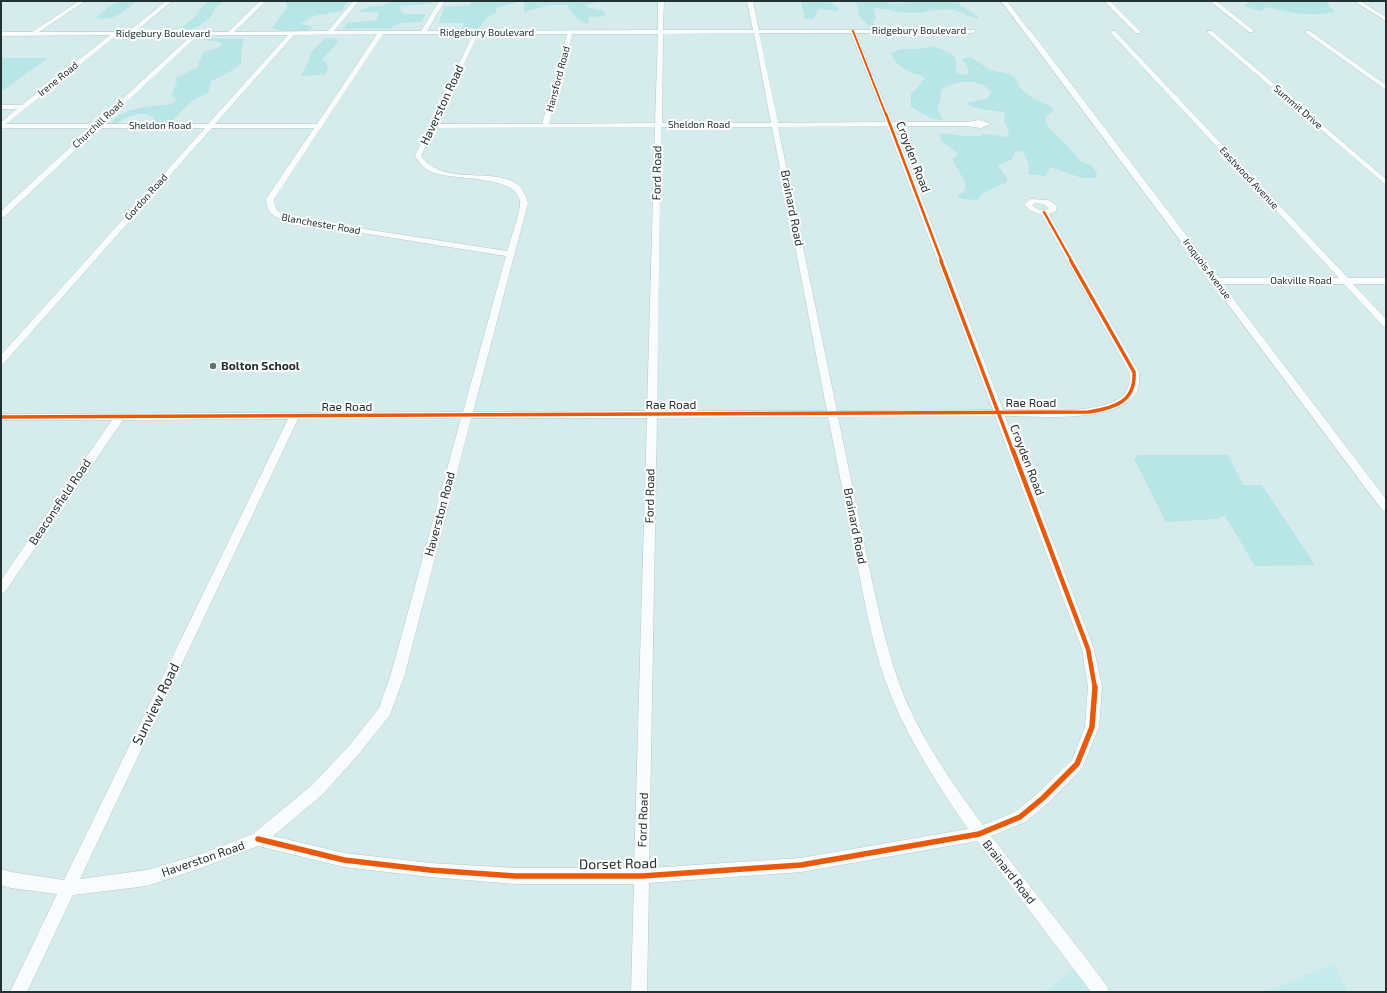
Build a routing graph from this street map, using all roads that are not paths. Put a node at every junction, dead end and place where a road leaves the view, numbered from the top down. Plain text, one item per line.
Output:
1 (82, 1) edge
2 (169, 1) edge
3 (263, 1) edge
4 (356, 1) edge
5 (442, 1) edge
6 (661, 1) edge
7 (750, 1) edge
8 (1004, 1) edge
9 (1107, 1) edge
10 (1213, 1) edge
11 (1357, 1) edge
12 (1386, 19) edge
13 (659, 31) junction
14 (756, 31) junction
15 (853, 31) junction
16 (973, 31) dead end
17 (1251, 31) dead end
18 (570, 32) junction
19 (1113, 32) dead end
20 (1138, 32) dead end
21 (1210, 32) dead end
22 (1308, 32) dead end
23 (381, 33) junction
24 (423, 33) junction
25 (476, 33) junction
26 (1, 34) edge
27 (33, 34) junction
28 (115, 34) junction
29 (129, 34) junction
30 (196, 34) junction
31 (229, 34) junction
32 (292, 34) junction
33 (330, 34) junction
34 (1386, 88) edge
35 (1, 107) edge
36 (23, 107) junction
37 (966, 124) dead end
38 (658, 125) junction
39 (776, 125) junction
40 (890, 125) junction
41 (1, 126) edge
42 (96, 126) junction
43 (209, 126) junction
44 (319, 126) junction
45 (433, 126) junction
46 (545, 126) junction
47 (1386, 182) edge
48 (1044, 212) dead end
49 (1, 215) edge
50 (510, 254) junction
51 (1216, 281) junction
52 (1346, 281) junction
53 (1386, 281) edge
54 (1386, 324) edge
55 (1, 361) edge
56 (999, 413) junction
57 (833, 414) junction
58 (652, 415) junction
59 (120, 416) junction
60 (466, 416) junction
61 (1, 417) edge
62 (294, 417) junction
63 (1386, 507) edge
64 (1, 589) edge
65 (979, 834) junction
66 (258, 839) junction
67 (642, 876) junction
68 (1, 877) edge
69 (68, 888) junction
70 (18, 992) edge
71 (639, 992) edge
72 (1101, 992) edge

1 - 27 street
2 - 29 street
3 - 31 street
4 - 33 street
5 - 24 street
6 - 13 street, Ford Road
7 - 14 street, Brainard Road
8 - 51 street, Iroquois Avenue
9 - 20 street
10 - 17 street
11 - 12 street
13 - 14 street, Ridgebury Boulevard
13 - 18 street, Ridgebury Boulevard
13 - 38 street, Ford Road
14 - 15 street, Ridgebury Boulevard
14 - 39 street, Brainard Road
15 - 16 street, Ridgebury Boulevard
15 - 40 street, Croyden Road
18 - 25 street, Ridgebury Boulevard
18 - 46 street, Hansford Road
19 - 52 street, Eastwood Avenue
21 - 47 street, Summit Drive
22 - 34 street
23 - 24 street, Ridgebury Boulevard
23 - 33 street, Ridgebury Boulevard
23 - 44 street, Blanchester Road
24 - 25 street, Ridgebury Boulevard
25 - 45 street, Haverston Road
26 - 27 street, Ridgebury Boulevard
27 - 28 street, Ridgebury Boulevard
28 - 29 street, Ridgebury Boulevard
28 - 36 street, Irene Road
29 - 30 street, Ridgebury Boulevard
30 - 31 street, Ridgebury Boulevard
30 - 42 street, Churchill Road
31 - 32 street, Ridgebury Boulevard
32 - 33 street, Ridgebury Boulevard
32 - 43 street, Gordon Road
35 - 36 street
36 - 41 street, Irene Road
37 - 40 street, Sheldon Road
38 - 39 street, Sheldon Road
38 - 46 street, Sheldon Road
38 - 58 street, Ford Road
39 - 40 street, Sheldon Road
39 - 57 street, Brainard Road
40 - 56 street, Croyden Road
41 - 42 street, Sheldon Road
42 - 43 street, Sheldon Road
42 - 49 street, Churchill Road
43 - 44 street, Sheldon Road
43 - 55 street, Gordon Road
44 - 50 street, Blanchester Road
45 - 46 street, Sheldon Road
45 - 50 street, Haverston Road
48 - 56 street, Rae Road
50 - 60 street, Haverston Road
51 - 52 street, Oakville Road
51 - 63 street, Iroquois Avenue
52 - 53 street, Oakville Road
52 - 54 street, Eastwood Avenue
56 - 57 street, Rae Road
56 - 65 street, Croyden Road
57 - 58 street, Rae Road
57 - 65 street, Brainard Road
58 - 60 street, Rae Road
58 - 67 street, Ford Road
59 - 61 street, Rae Road
59 - 62 street, Rae Road
59 - 64 street, Beaconsfield Road
60 - 62 street, Rae Road
60 - 66 street, Haverston Road
62 - 69 street, Sunview Road
65 - 67 street, Dorset Road
65 - 72 street, Brainard Road
66 - 67 street, Dorset Road
66 - 69 street, Haverston Road
67 - 71 street, Ford Road
68 - 69 street
69 - 70 street, Sunview Road

